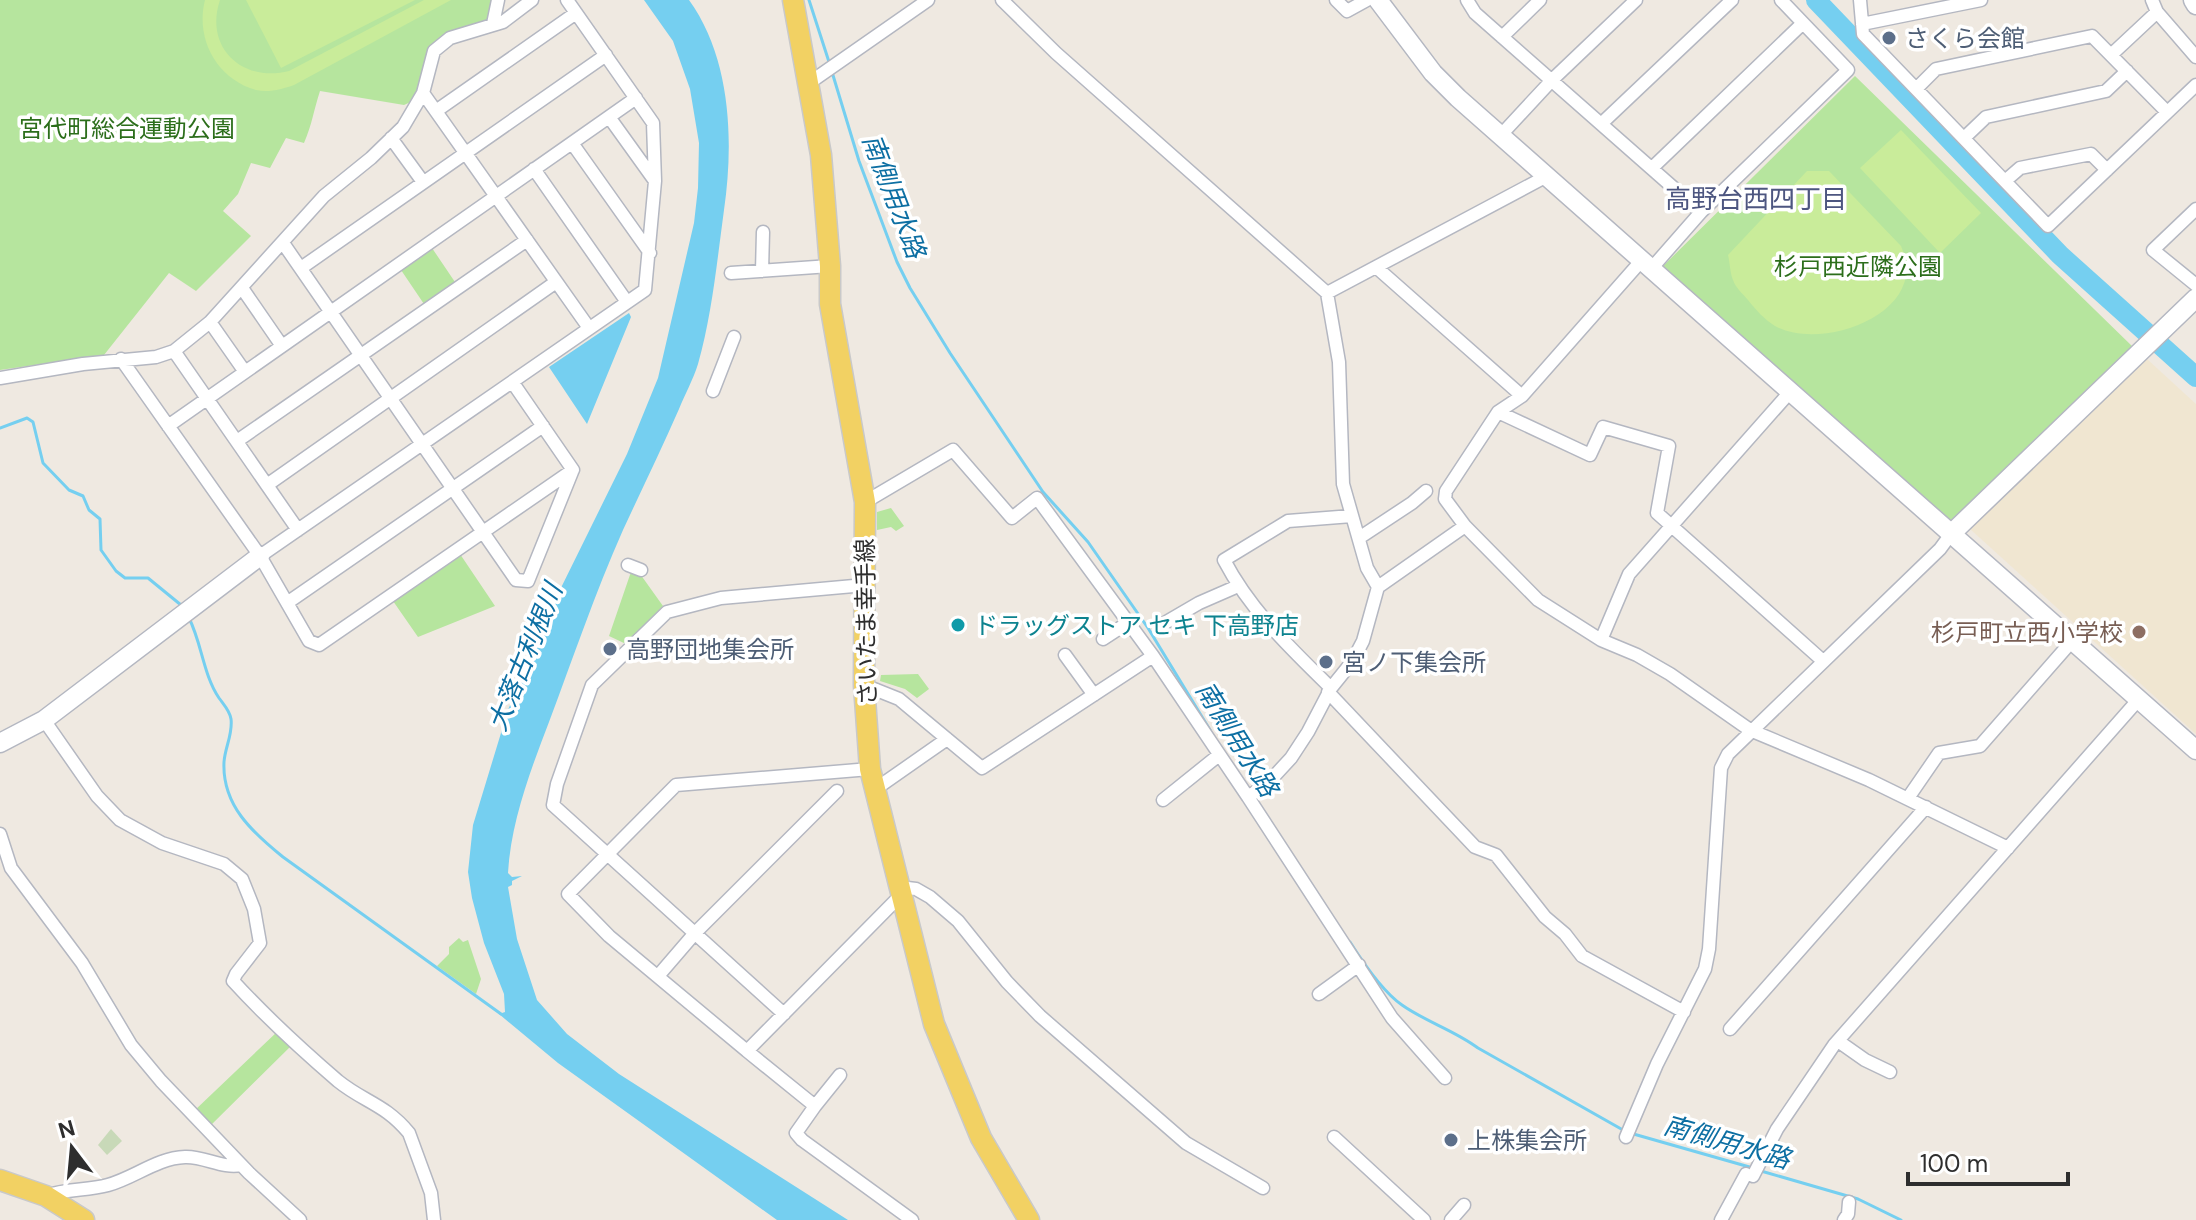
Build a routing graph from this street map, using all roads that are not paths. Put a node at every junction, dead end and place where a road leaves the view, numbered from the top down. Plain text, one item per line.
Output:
1 (498, 0) edge
2 (532, 0) edge
3 (567, 0) edge
4 (793, 0) edge
5 (928, 0) edge
6 (1002, 0) edge
7 (1336, 0) edge
8 (1367, 0) edge
9 (1378, 0) edge
10 (1467, 0) edge
11 (1540, 0) edge
12 (1636, 0) edge
13 (1732, 0) edge
14 (1781, 0) edge
15 (1860, 0) edge
16 (1981, 0) edge
17 (2193, 0) edge
18 (2196, 5) edge
19 (2155, 6) edge
20 (576, 13) junction
21 (1803, 23) junction
22 (493, 24) junction
23 (1862, 24) junction
24 (1502, 37) junction
25 (606, 55) junction
26 (2111, 55) junction
27 (2196, 57) edge
28 (2127, 71) junction
29 (1552, 80) junction
30 (809, 83) junction
31 (2196, 85) edge
32 (1916, 89) junction
33 (423, 93) junction
34 (636, 98) junction
35 (436, 111) junction
36 (2167, 112) junction
37 (609, 117) junction
38 (1601, 124) junction
39 (1501, 135) junction
40 (391, 138) junction
41 (1964, 138) junction
42 (572, 143) junction
43 (466, 153) junction
44 (1652, 168) junction
45 (534, 169) junction
46 (2107, 170) junction
47 (1547, 176) junction
48 (655, 181) junction
49 (2005, 181) junction
50 (423, 182) junction
51 (496, 196) junction
52 (2196, 209) edge
53 (1701, 212) junction
54 (763, 232) dead end
55 (527, 240) junction
56 (283, 243) junction
57 (650, 253) junction
58 (1647, 264) junction
59 (830, 266) junction
60 (1376, 267) junction
61 (301, 268) junction
62 (762, 271) junction
63 (731, 273) dead end
64 (556, 282) junction
65 (2196, 285) edge
66 (242, 288) junction
67 (1327, 293) junction
68 (2196, 298) edge
69 (627, 302) junction
70 (330, 313) junction
71 (210, 322) junction
72 (589, 328) junction
73 (734, 337) dead end
74 (282, 346) junction
75 (174, 351) junction
76 (359, 356) junction
77 (121, 359) junction
78 (245, 372) junction
79 (0, 378) edge
80 (513, 383) junction
81 (713, 391) dead end
82 (1790, 392) junction
83 (1522, 396) junction
84 (207, 398) junction
85 (389, 399) junction
86 (1498, 412) junction
87 (168, 426) junction
88 (543, 426) junction
89 (237, 441) junction
90 (421, 446) junction
91 (573, 470) junction
92 (267, 485) junction
93 (452, 489) junction
94 (1426, 491) dead end
95 (865, 502) junction
96 (1352, 516) junction
97 (1465, 526) junction
98 (1671, 526) junction
99 (298, 530) junction
100 (482, 532) junction
101 (1951, 534) junction
102 (1359, 538) junction
103 (260, 556) junction
104 (865, 585) junction
105 (1238, 586) junction
106 (1378, 587) junction
107 (287, 603) junction
108 (1129, 622) junction
109 (1163, 624) dead end
110 (1103, 639) dead end
111 (1601, 640) junction
112 (2072, 641) junction
113 (1065, 655) dead end
114 (1153, 656) junction
115 (1823, 661) junction
116 (864, 685) junction
117 (1330, 690) junction
118 (1094, 695) junction
119 (2139, 699) junction
120 (44, 720) junction
121 (1750, 730) junction
122 (947, 739) junction
123 (0, 743) edge
124 (2196, 750) edge
125 (1219, 755) junction
126 (870, 769) junction
127 (874, 790) junction
128 (837, 791) dead end
129 (1248, 797) junction
130 (1908, 798) junction
131 (1163, 800) dead end
132 (1926, 807) junction
133 (0, 834) edge
134 (2008, 848) junction
135 (607, 854) junction
136 (900, 891) junction
137 (695, 933) junction
138 (1359, 965) junction
139 (658, 976) junction
140 (1319, 994) dead end
141 (1684, 1012) junction
142 (784, 1014) junction
143 (1730, 1029) dead end
144 (1838, 1041) junction
145 (747, 1051) junction
146 (1890, 1072) dead end
147 (840, 1075) dead end
148 (1445, 1078) dead end
149 (815, 1106) junction
150 (1334, 1137) dead end
151 (1626, 1137) dead end
152 (241, 1165) junction
153 (0, 1180) edge
154 (1263, 1188) dead end
155 (46, 1196) junction
156 (1849, 1202) dead end
157 (1464, 1205) dead end
158 (1420, 1218) edge
159 (84, 1220) edge
160 (300, 1220) edge
161 (434, 1220) edge
162 (912, 1220) edge
163 (1029, 1220) edge
164 (1451, 1220) edge
165 (1721, 1220) edge
166 (1844, 1220) edge

1 - 22 street
2 - 22 street
3 - 20 street
4 - 30 main road, さいたま幸手線
5 - 30 street
6 - 67 street
7 - 8 street
9 - 39 street
10 - 24 street
11 - 24 street
12 - 29 street
13 - 38 street
14 - 21 street
15 - 23 street
16 - 23 street
17 - 18 street
19 - 26 street
19 - 27 street
20 - 25 street
20 - 35 street
21 - 44 street
21 - 53 street
22 - 33 street
23 - 32 street
24 - 29 street
25 - 34 street
25 - 43 street
26 - 28 street
26 - 32 street
28 - 36 street
28 - 41 street
29 - 38 street
29 - 39 street
30 - 59 main road, さいたま幸手線
31 - 36 street
32 - 41 street
33 - 35 street
33 - 40 street
34 - 37 street
34 - 48 street
35 - 43 street
36 - 46 street
37 - 42 street
37 - 48 street
38 - 44 street
39 - 47 street
40 - 50 street
40 - 56 street
41 - 49 street
42 - 45 street
42 - 57 street
43 - 50 street
43 - 51 street
44 - 53 street
45 - 51 street
45 - 69 street
46 - 49 street
46 - 49 street
47 - 58 street
47 - 60 street
48 - 57 street
50 - 61 street
51 - 55 street
51 - 70 street
52 - 65 street
53 - 58 street
54 - 62 street
55 - 64 street
55 - 76 street
56 - 61 street
56 - 66 street
57 - 69 street
58 - 82 street
58 - 83 street
59 - 62 street
59 - 95 main road, さいたま幸手線
60 - 67 street
60 - 83 street
61 - 70 street
62 - 63 street
64 - 72 street
64 - 85 street
66 - 71 street
66 - 74 street
67 - 96 street
68 - 101 street
69 - 72 street
70 - 74 street
70 - 76 street
71 - 75 street
71 - 78 street
72 - 80 street
73 - 81 street
74 - 78 street
75 - 77 street
75 - 84 street
76 - 85 street
76 - 89 street
77 - 79 street
77 - 87 street
78 - 84 street
80 - 88 street
80 - 90 street
82 - 98 street
82 - 101 street
83 - 86 street
84 - 87 street
84 - 89 street
85 - 90 street
85 - 92 street
86 - 97 street
86 - 98 street
87 - 103 street
88 - 91 street
88 - 93 street
89 - 92 street
90 - 93 street
90 - 99 street
91 - 100 street
91 - 100 street
92 - 99 street
93 - 100 street
93 - 107 street
94 - 102 street
95 - 104 main road, さいたま幸手線
95 - 108 street
96 - 102 street
96 - 105 street
97 - 106 street
97 - 111 street
98 - 111 street
98 - 115 street
99 - 103 street
100 - 107 street
101 - 112 street
101 - 115 street
102 - 106 street
103 - 107 street
103 - 120 street
104 - 116 main road, さいたま幸手線
104 - 135 street
105 - 109 street
105 - 117 street
106 - 117 street
108 - 110 street
108 - 114 street
111 - 121 street
112 - 119 street
112 - 130 street
113 - 118 street
114 - 118 street
114 - 125 street
115 - 121 street
116 - 122 street
116 - 126 main road, さいたま幸手線
117 - 129 street
117 - 141 street
118 - 122 street
119 - 124 street
119 - 134 street
120 - 123 street
120 - 161 street
121 - 130 street
121 - 141 street
122 - 127 street
125 - 129 street
125 - 131 street
126 - 127 main road, さいたま幸手線
126 - 135 street
127 - 136 main road, さいたま幸手線
128 - 137 street
129 - 138 street
130 - 132 street
132 - 134 street
132 - 143 street
133 - 152 street
134 - 144 street
135 - 137 street
135 - 139 street
136 - 142 street
136 - 154 street
136 - 163 main road, さいたま幸手線
137 - 139 street
137 - 142 street
138 - 140 street
138 - 148 street
139 - 145 street
141 - 151 street
142 - 145 street
144 - 146 street
144 - 165 street
145 - 149 street
147 - 149 street
149 - 162 street
150 - 158 street
152 - 155 street
152 - 160 street
153 - 155 main road
155 - 159 main road
156 - 166 street
157 - 164 street

